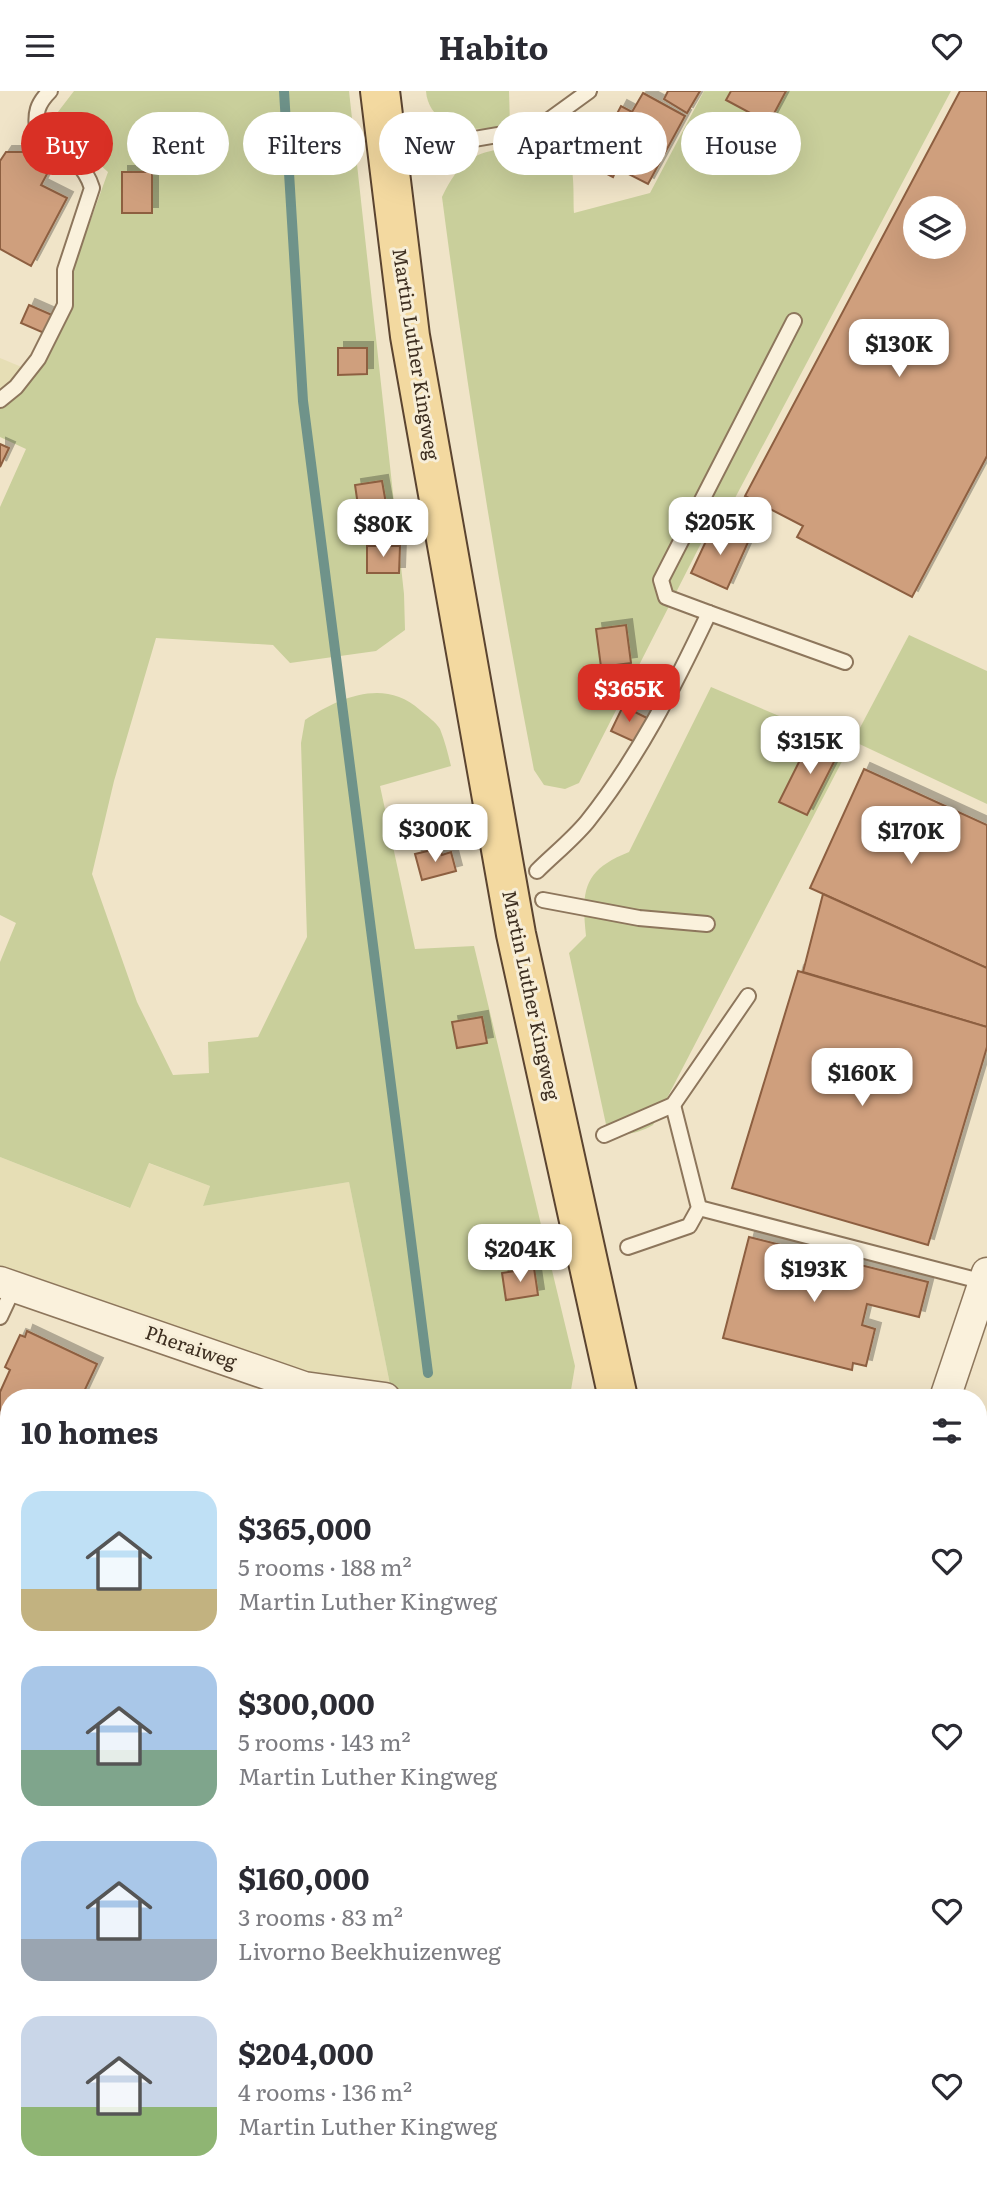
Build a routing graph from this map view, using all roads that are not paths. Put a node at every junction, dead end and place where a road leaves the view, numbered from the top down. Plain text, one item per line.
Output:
1 (50, 91) edge
2 (380, 91) edge
3 (589, 91) edge
4 (479, 138) edge
5 (794, 321) dead end
6 (0, 400) edge
7 (709, 613) junction
8 (845, 661) dead end
9 (537, 871) dead end
10 (543, 899) dead end
11 (707, 924) dead end
12 (748, 996) dead end
13 (673, 1105) junction
14 (604, 1135) dead end
15 (699, 1208) junction
16 (628, 1247) dead end
17 (986, 1277) edge
18 (7, 1284) edge
19 (0, 1317) edge
20 (291, 1389) edge
21 (616, 1389) edge
22 (948, 1389) edge

1 - 6 lane
2 - 21 main road, Martin Luther Kingweg
3 - 4 lane
5 - 7 lane
7 - 8 lane
7 - 9 lane
10 - 11 lane
12 - 13 lane
13 - 14 lane
13 - 15 lane
15 - 16 lane
15 - 17 lane
17 - 22 street
18 - 19 lane
18 - 20 street, Pheraiweg

